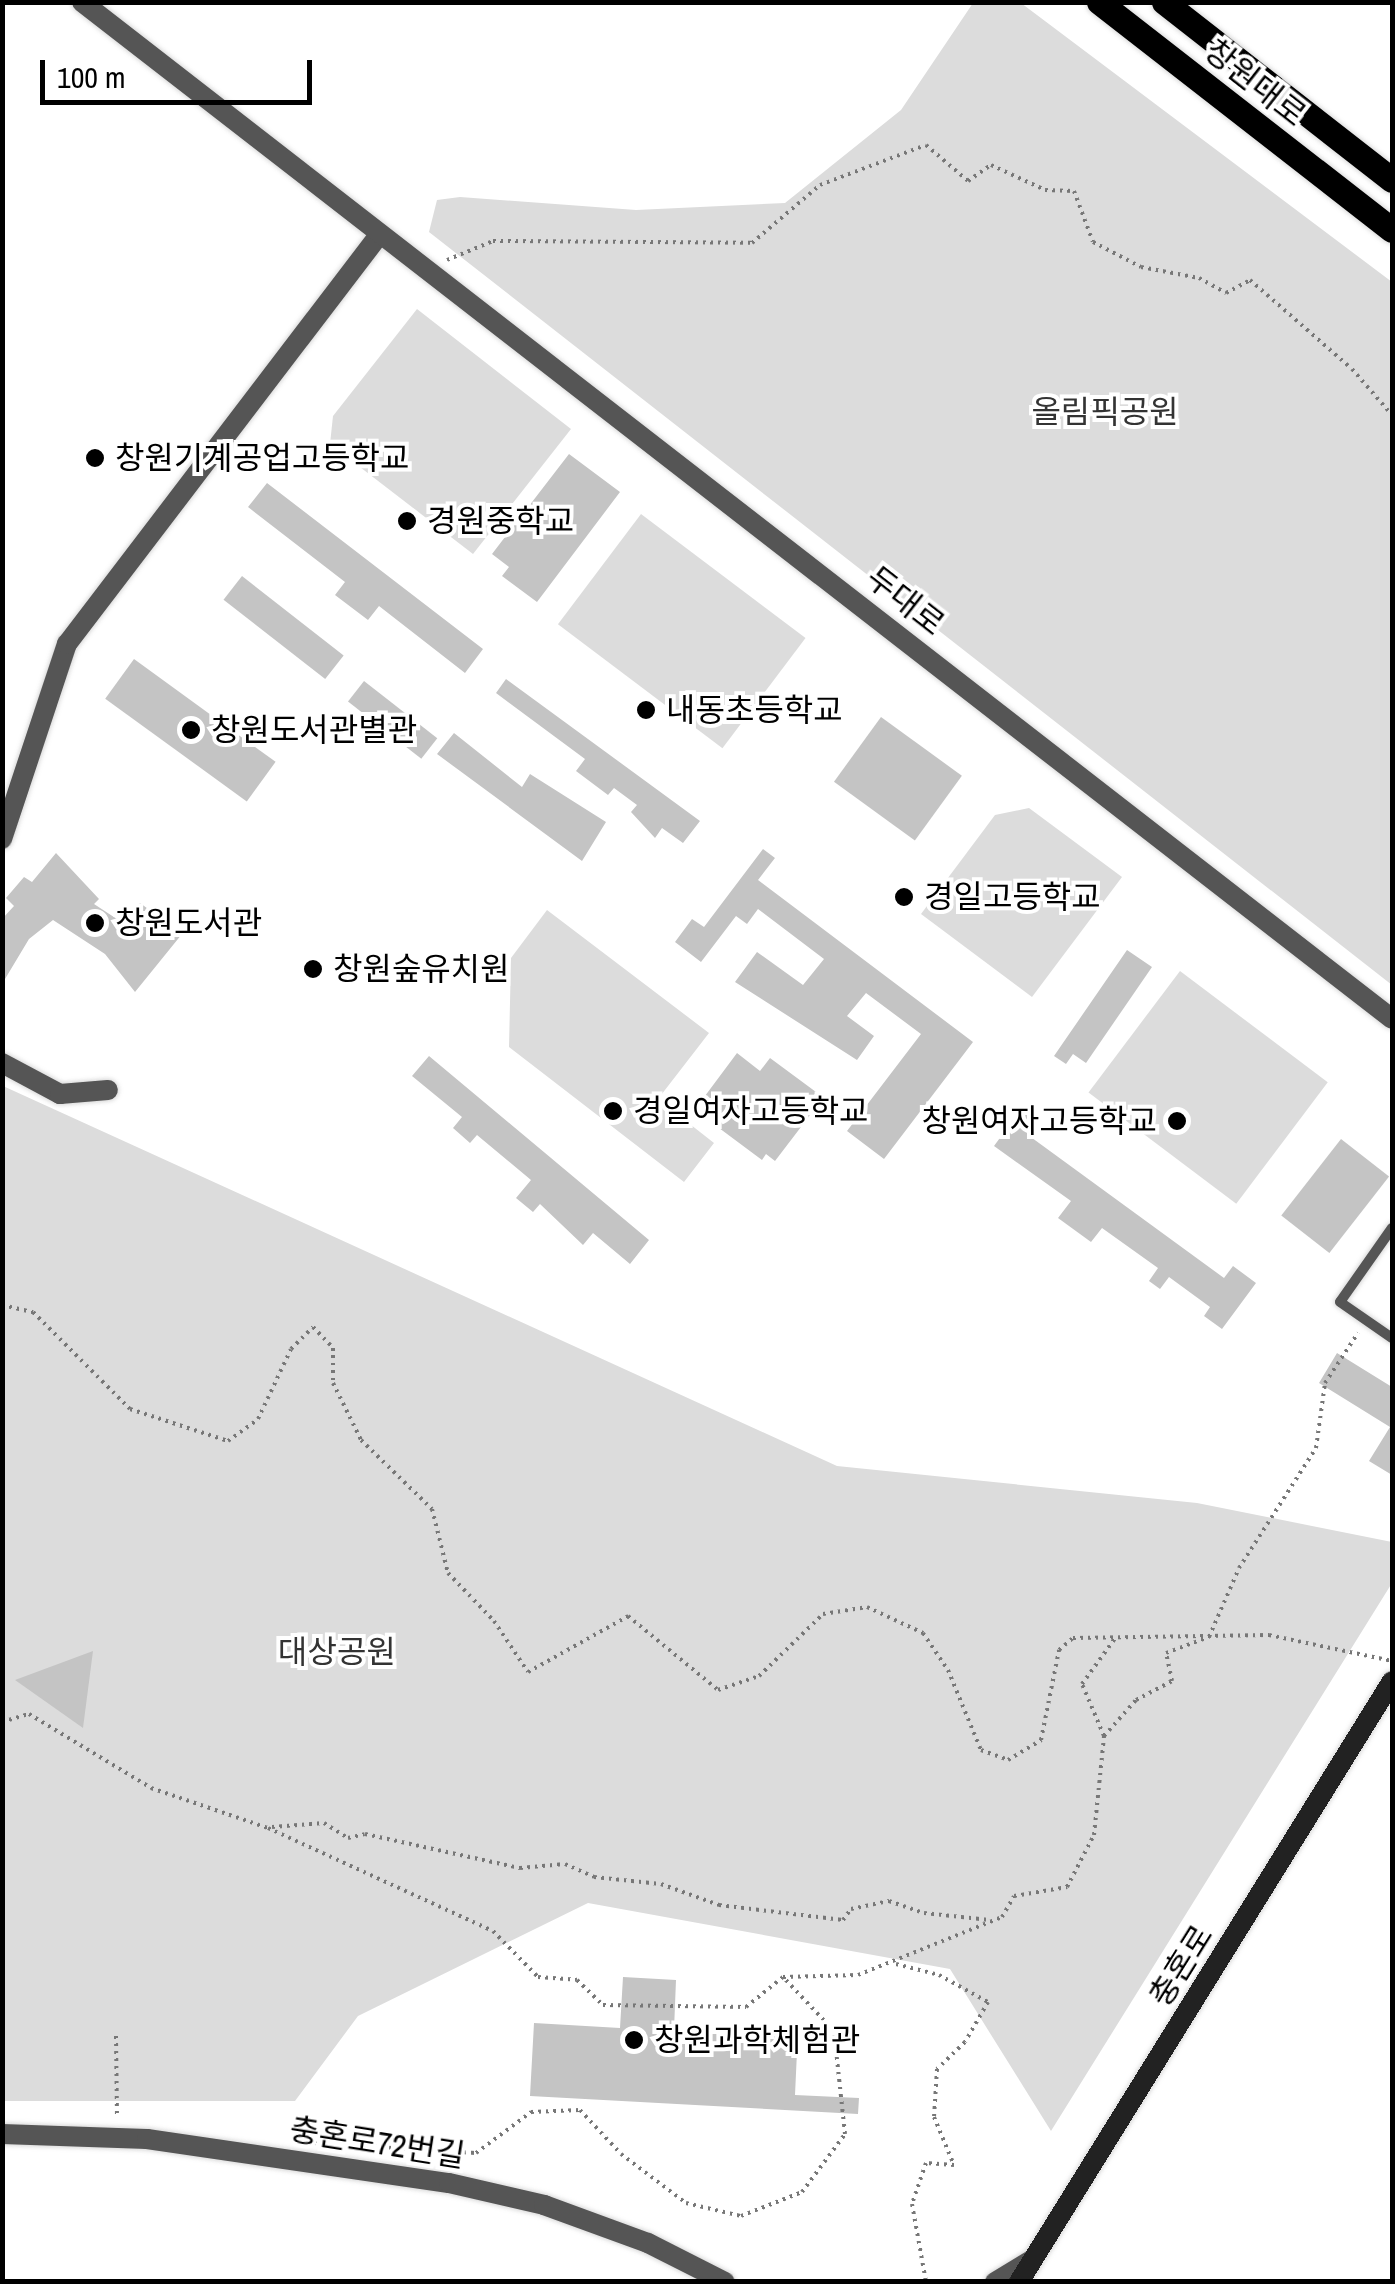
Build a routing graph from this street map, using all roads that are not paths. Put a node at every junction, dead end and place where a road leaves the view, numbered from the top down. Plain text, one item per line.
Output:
1 (82, 2) edge
2 (1099, 2) edge
3 (1164, 2) edge
4 (1392, 180) edge
5 (1392, 231) edge
6 (378, 235) junction
7 (2, 839) edge
8 (1392, 1019) edge
9 (2, 1063) edge
10 (108, 1090) dead end
11 (1392, 1228) edge
12 (1392, 1338) edge
13 (1392, 1681) edge
14 (2, 2134) edge
15 (1033, 2259) junction
16 (726, 2282) edge
17 (995, 2282) edge
18 (1019, 2282) edge

1 - 6 street, 두대로
2 - 5 main road, 창원대로
3 - 4 main road, 창원대로
6 - 7 street
6 - 8 street, 두대로
9 - 10 street
11 - 12 lane
13 - 15 main road, 충혼로
14 - 16 street, 충혼로72번길
15 - 17 street
15 - 18 main road, 충혼로

